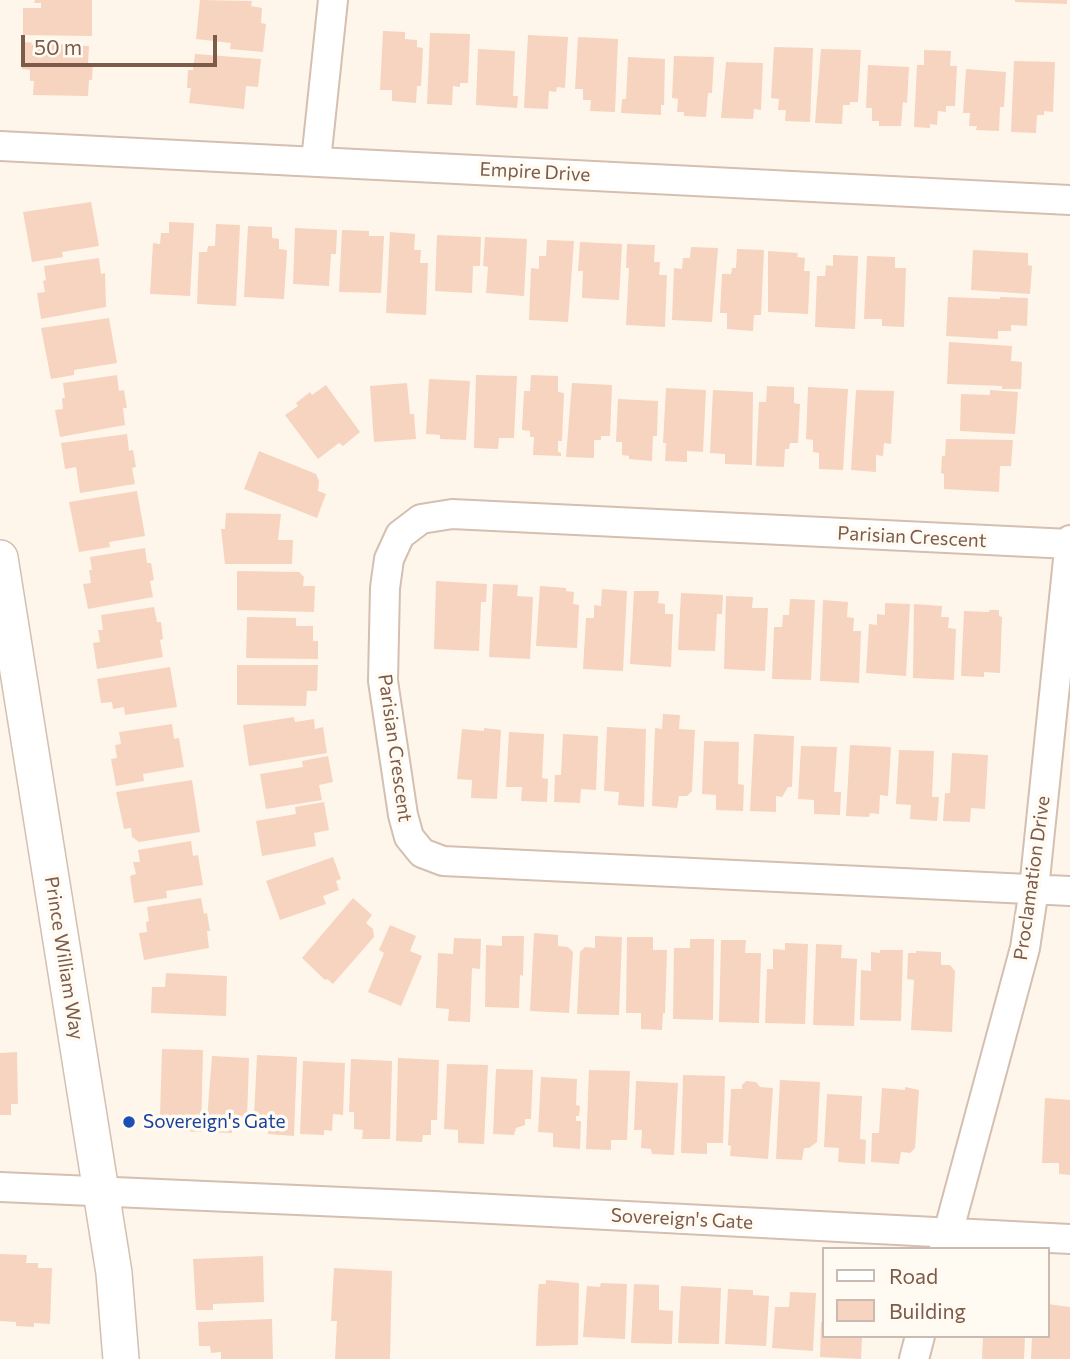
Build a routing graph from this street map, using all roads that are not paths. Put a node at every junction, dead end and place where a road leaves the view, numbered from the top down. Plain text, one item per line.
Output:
1 (333, 0) edge
2 (0, 146) edge
3 (316, 161) junction
4 (1070, 200) edge
5 (1070, 542) edge
6 (0, 558) edge
7 (1034, 889) junction
8 (1070, 891) edge
9 (0, 1187) edge
10 (101, 1192) junction
11 (1070, 1239) edge
12 (946, 1241) edge
13 (919, 1338) edge
14 (121, 1359) edge
15 (914, 1359) edge

1 - 3 street
2 - 3 street, Empire Drive
3 - 4 street, Empire Drive
5 - 7 street, Proclamation Drive
5 - 7 street, Parisian Crescent
6 - 10 street, Prince William Way
7 - 8 street, Parisian Crescent
7 - 12 street, Proclamation Drive
9 - 10 street, Sovereign's Gate
10 - 12 street, Sovereign's Gate
10 - 14 street, Prince William Way
11 - 12 street, Sovereign's Gate
13 - 15 street

